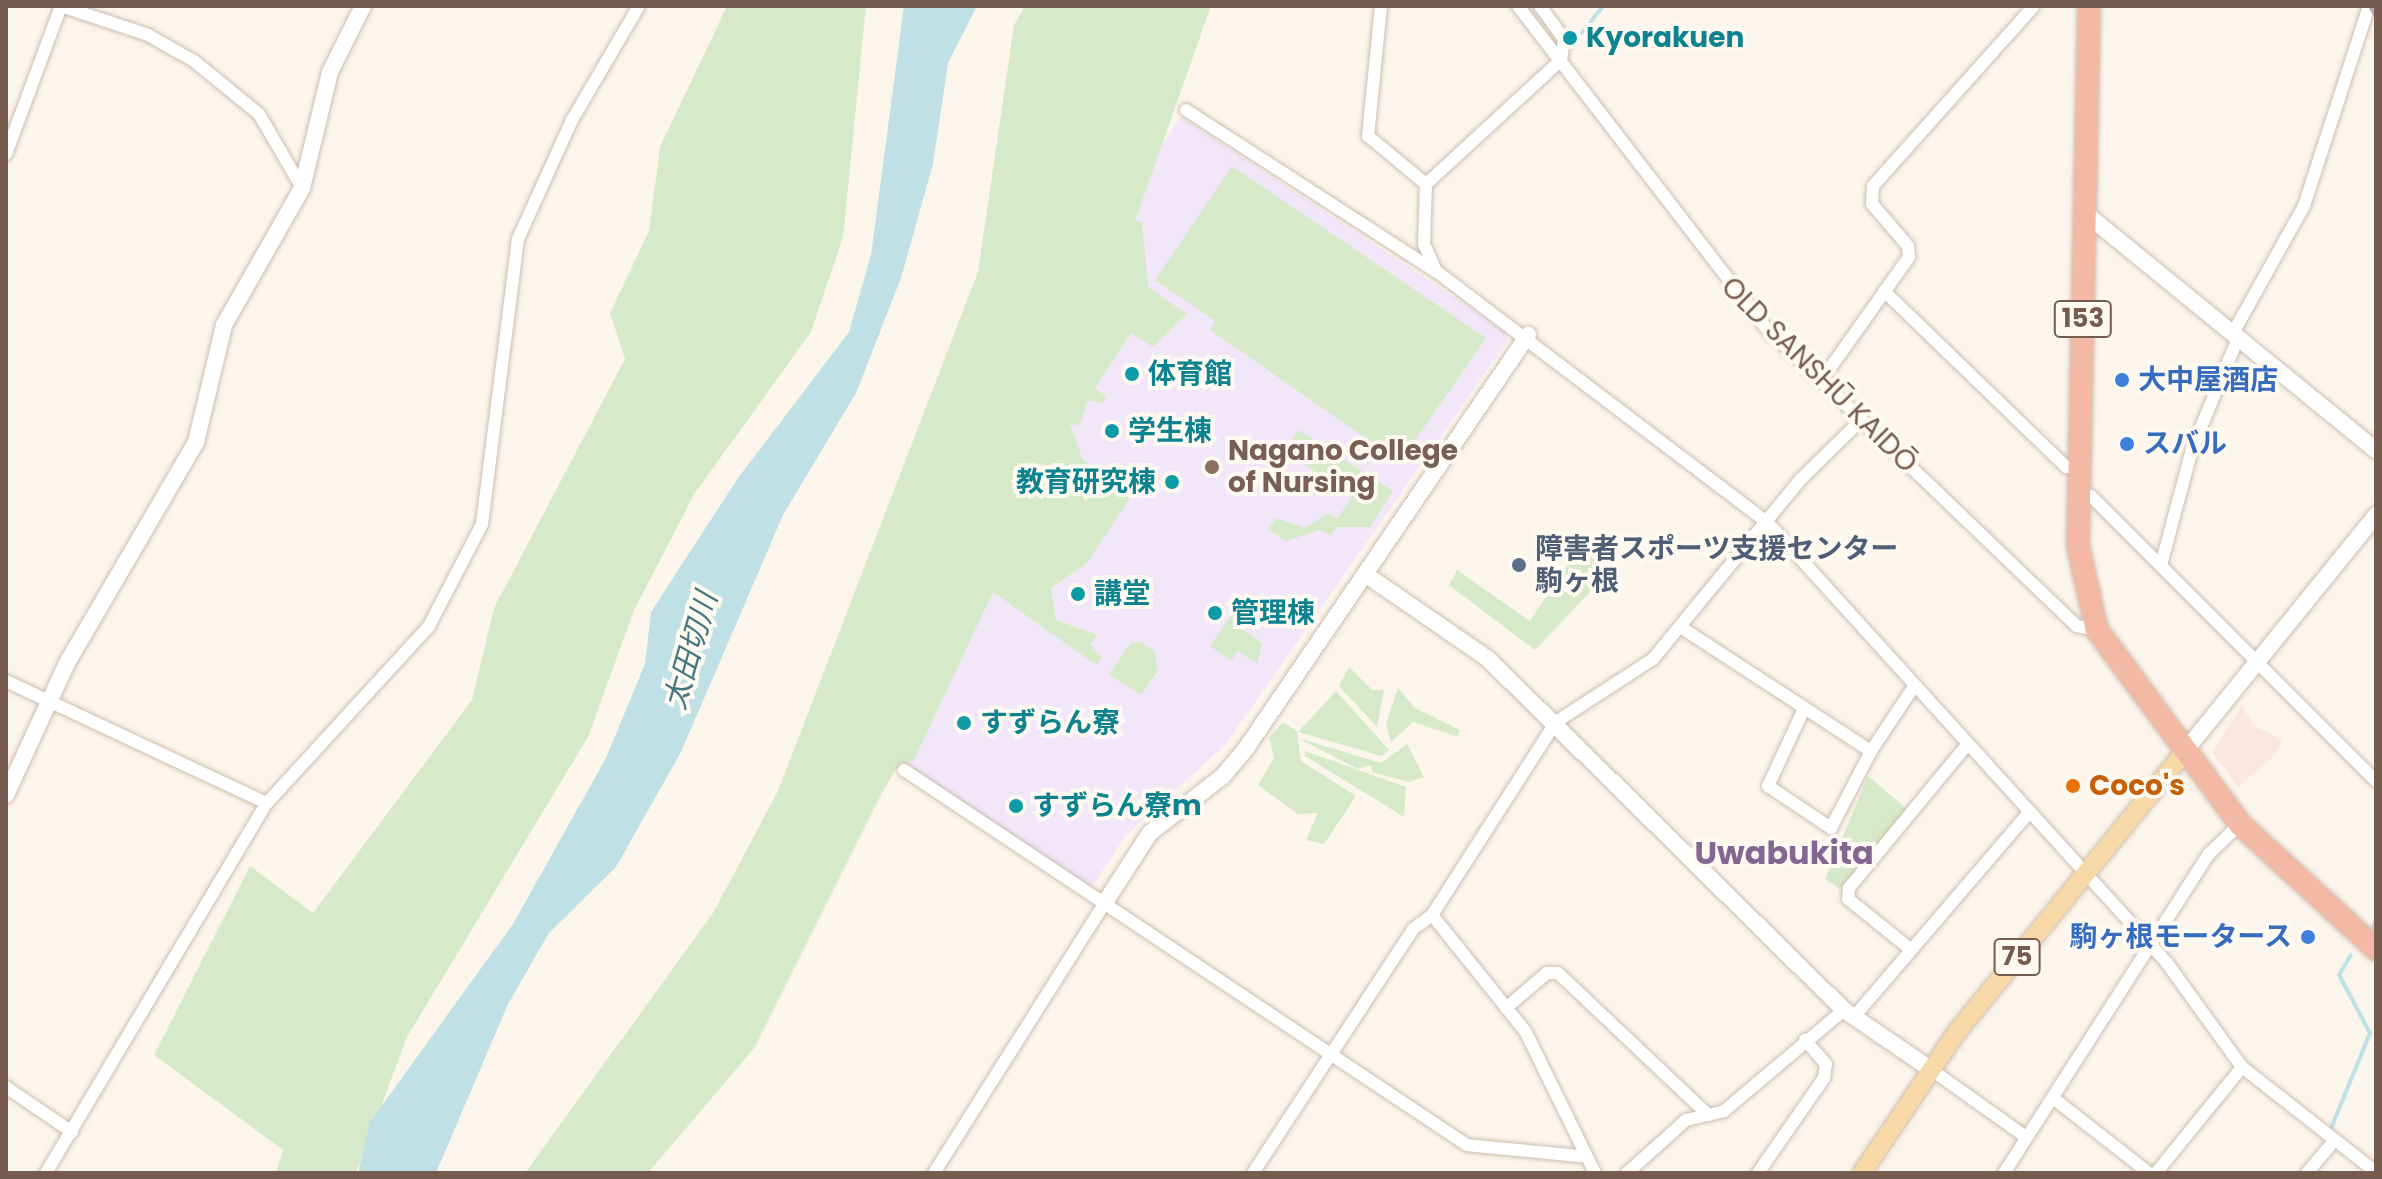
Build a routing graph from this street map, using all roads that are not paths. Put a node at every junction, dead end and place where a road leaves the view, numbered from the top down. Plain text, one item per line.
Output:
1 (61, 6) edge
2 (363, 6) edge
3 (639, 6) edge
4 (1381, 6) edge
5 (1518, 6) edge
6 (1540, 6) edge
7 (2034, 6) edge
8 (2089, 6) edge
9 (2369, 6) edge
10 (1561, 60) junction
11 (1186, 110) dead end
12 (6, 154) edge
13 (1426, 184) junction
14 (302, 188) junction
15 (2085, 213) junction
16 (1436, 271) junction
17 (1884, 291) junction
18 (1528, 335) junction
19 (2236, 335) junction
20 (1821, 381) junction
21 (1861, 420) junction
22 (2376, 450) edge
23 (2079, 467) junction
24 (2079, 494) junction
25 (2376, 515) edge
26 (1769, 524) junction
27 (2161, 565) junction
28 (1365, 574) junction
29 (1682, 628) junction
30 (2097, 630) junction
31 (2259, 659) junction
32 (6, 681) edge
33 (1913, 688) junction
34 (48, 702) junction
35 (1803, 711) junction
36 (1556, 722) junction
37 (1966, 746) junction
38 (1871, 751) junction
39 (2185, 751) junction
40 (904, 770) dead end
41 (2376, 781) edge
42 (6, 795) edge
43 (267, 803) junction
44 (2028, 814) junction
45 (2240, 824) junction
46 (2084, 874) junction
47 (1104, 904) junction
48 (1432, 915) junction
49 (1909, 948) junction
50 (2376, 949) edge
51 (2153, 950) junction
52 (1506, 1008) junction
53 (1849, 1014) junction
54 (1805, 1040) junction
55 (1328, 1055) junction
56 (2242, 1067) junction
57 (1929, 1068) junction
58 (6, 1087) edge
59 (2053, 1098) junction
60 (1708, 1115) junction
61 (72, 1132) junction
62 (2027, 1138) junction
63 (2333, 1142) junction
64 (1580, 1156) junction
65 (2163, 1171) edge
66 (2376, 1172) edge
67 (46, 1173) edge
68 (934, 1173) edge
69 (1253, 1173) edge
70 (1595, 1173) edge
71 (1627, 1173) edge
72 (1758, 1173) edge
73 (1862, 1173) edge
74 (2004, 1173) edge
75 (2149, 1173) edge
76 (2307, 1173) edge

1 - 12 street
1 - 14 street
2 - 14 street
3 - 43 street
4 - 13 street
5 - 10 street, OLD SANSHŪ KAIDŌ
6 - 10 street
7 - 17 street
8 - 15 highway, 153
9 - 19 street
10 - 13 street
10 - 20 street, OLD SANSHŪ KAIDŌ
11 - 16 street
13 - 16 street
14 - 34 street
15 - 19 street
15 - 23 highway, 153
16 - 18 street
17 - 20 street
17 - 23 street
18 - 26 street
18 - 28 street
19 - 22 street
19 - 27 street
20 - 21 street, OLD SANSHŪ KAIDŌ
21 - 26 street
21 - 30 street, OLD SANSHŪ KAIDŌ
23 - 24 highway, 153
24 - 27 street
24 - 30 highway, 153
25 - 31 street
26 - 29 street
26 - 33 street
27 - 31 street
28 - 36 street
28 - 47 street
29 - 35 street
29 - 36 street
30 - 39 highway, 153
31 - 39 street
31 - 41 street
32 - 34 street
33 - 37 street
33 - 38 street
34 - 42 street
34 - 43 street
35 - 38 street
35 - 38 street
36 - 48 street
36 - 53 street
37 - 44 street
37 - 49 street
39 - 45 highway, 153
39 - 46 main road, 75
40 - 47 street
43 - 61 street
44 - 46 street
44 - 49 street
45 - 50 highway, 153
45 - 51 street
46 - 51 street
46 - 57 main road, 75
47 - 55 street
47 - 68 street
48 - 52 street
48 - 55 street
49 - 53 street
51 - 56 street
51 - 59 street
52 - 60 street
52 - 64 street
53 - 54 street
53 - 57 street
54 - 60 street
54 - 72 street
55 - 64 street
55 - 69 street
56 - 63 street
56 - 65 street
57 - 62 street
57 - 73 main road, 75
58 - 61 street
59 - 62 street
59 - 75 street
60 - 71 street
61 - 67 street
62 - 74 street
63 - 66 street
63 - 76 street
64 - 70 street

